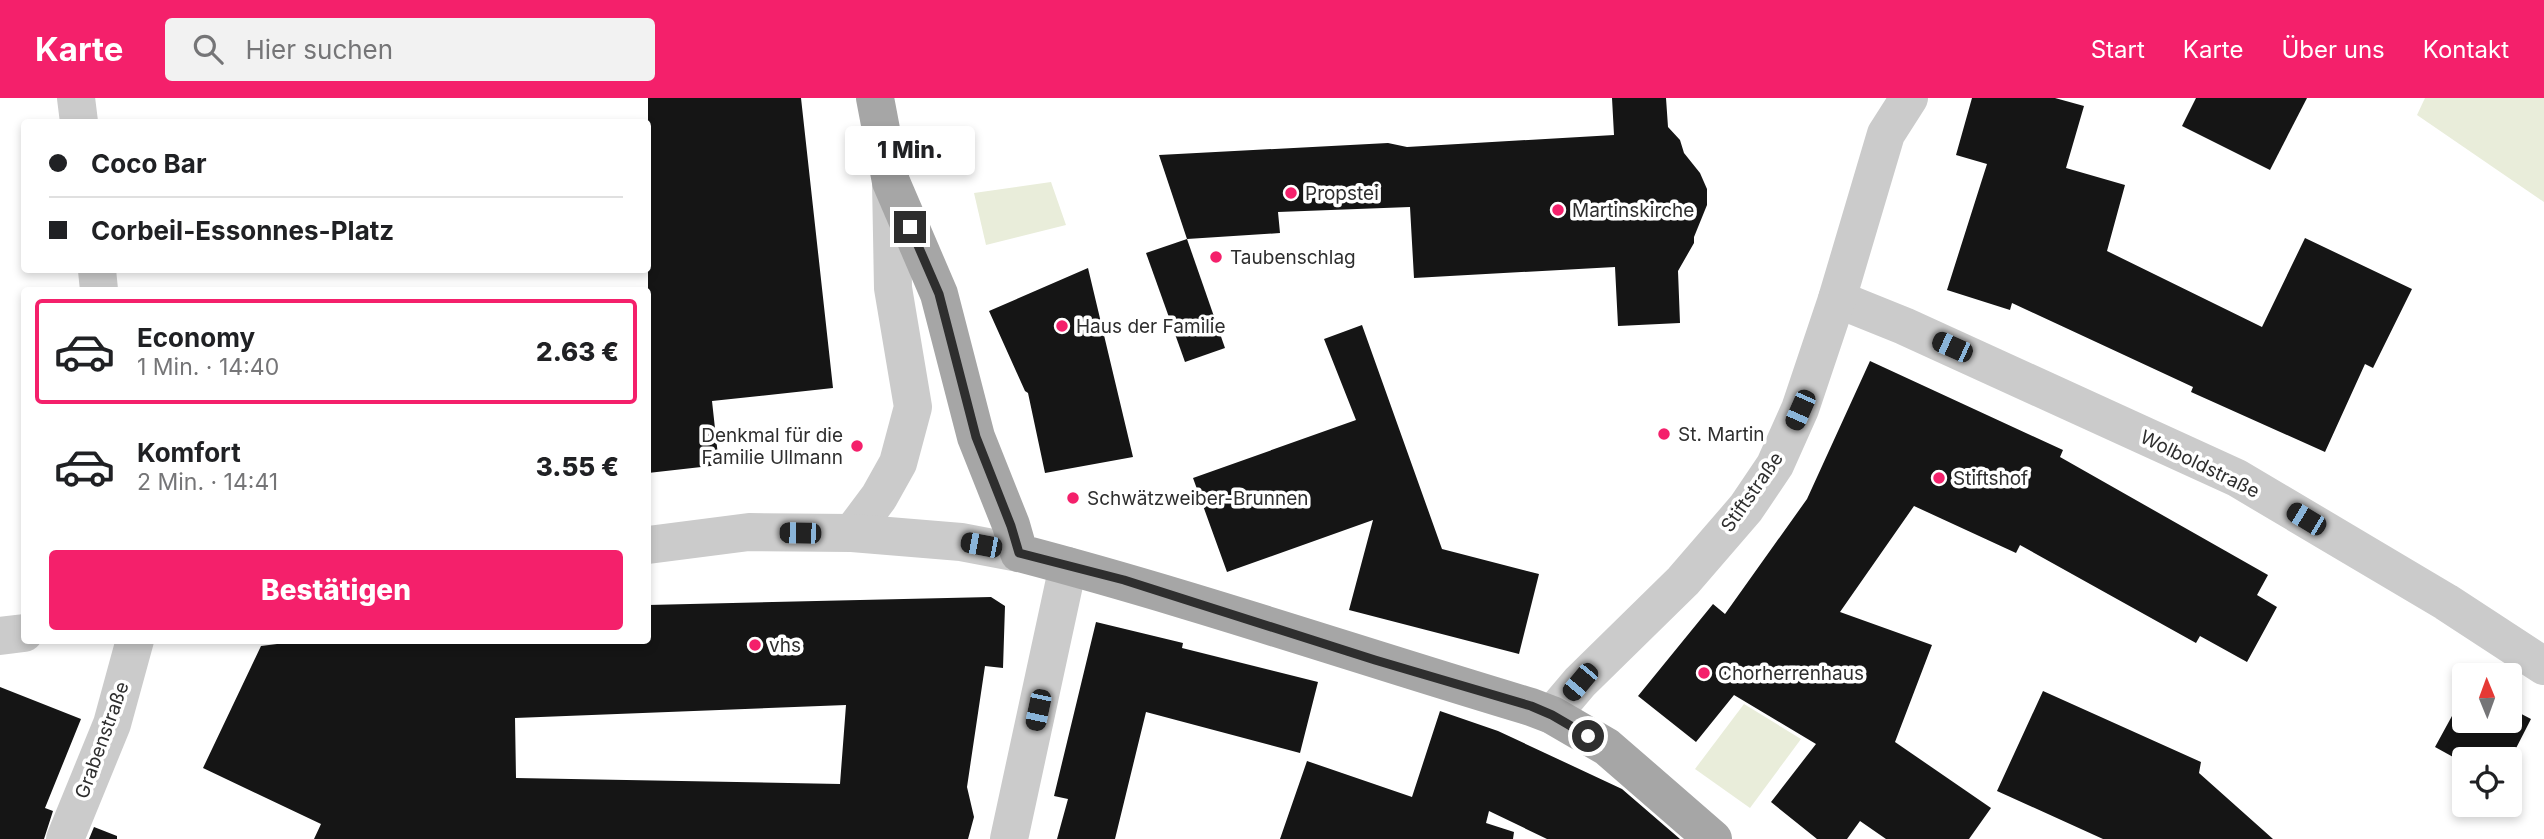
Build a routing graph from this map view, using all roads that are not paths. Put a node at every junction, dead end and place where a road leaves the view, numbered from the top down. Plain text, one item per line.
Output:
1 (76, 98) edge
2 (875, 98) edge
3 (1909, 98) edge
4 (79, 119) edge
5 (891, 182) junction
6 (1837, 299) junction
7 (852, 533) junction
8 (651, 545) edge
9 (1019, 553) junction
10 (1068, 566) junction
11 (21, 633) edge
12 (0, 636) edge
13 (134, 644) edge
14 (2544, 666) edge
15 (1552, 715) junction
16 (65, 839) edge
17 (1009, 839) edge
18 (1713, 839) edge

1 - 4 street
2 - 5 main road
3 - 6 street, Stiftstraße
5 - 7 street
5 - 9 main road
6 - 14 street, Wolboldstraße
6 - 15 street, Stiftstraße
7 - 8 street
7 - 9 street
9 - 10 main road
10 - 15 main road
10 - 17 street
11 - 12 street
13 - 16 street, Grabenstraße
15 - 18 main road

